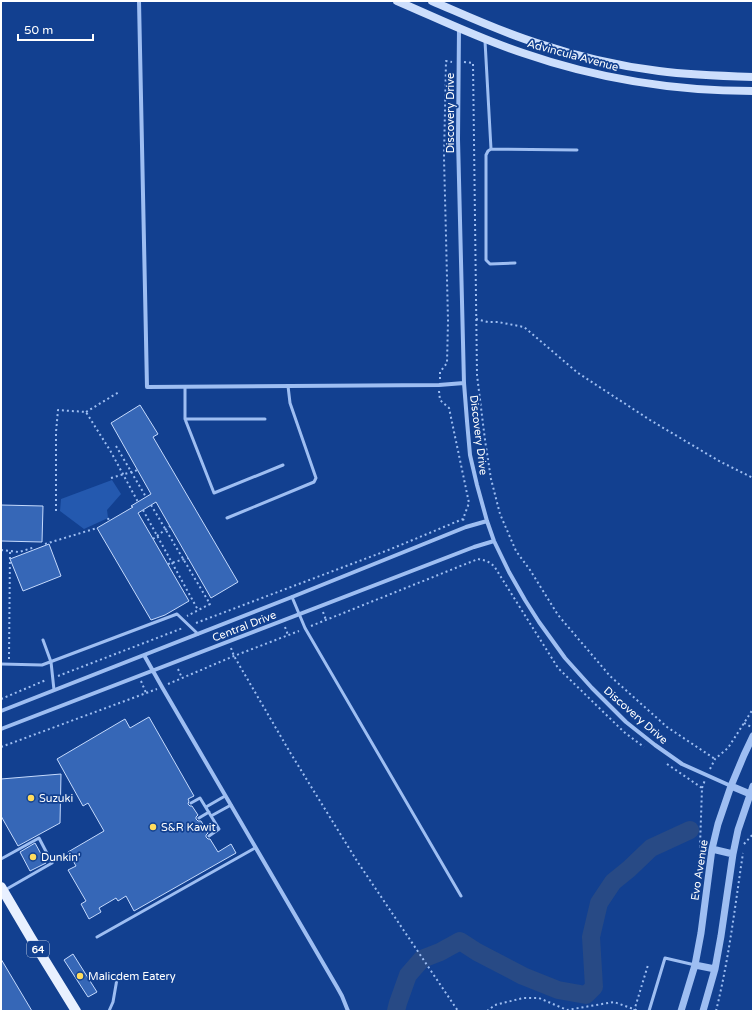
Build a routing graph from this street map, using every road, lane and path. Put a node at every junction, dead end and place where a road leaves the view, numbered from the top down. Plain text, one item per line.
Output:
1 (139, 1) edge
2 (398, 1) edge
3 (432, 1) edge
4 (459, 28) junction
5 (485, 39) junction
6 (459, 62) junction
7 (753, 76) edge
8 (753, 91) edge
9 (491, 149) junction
10 (577, 150) dead end
11 (515, 264) dead end
12 (476, 319) junction
13 (464, 383) junction
14 (439, 385) junction
15 (288, 386) junction
16 (185, 387) junction
17 (119, 392) dead end
18 (86, 412) junction
19 (185, 419) junction
20 (265, 419) dead end
21 (116, 446) dead end
22 (283, 465) dead end
23 (138, 470) dead end
24 (131, 472) junction
25 (123, 474) junction
26 (111, 478) dead end
27 (753, 478) edge
28 (146, 497) dead end
29 (138, 502) dead end
30 (151, 505) dead end
31 (143, 510) dead end
32 (56, 511) dead end
33 (227, 518) dead end
34 (488, 521) junction
35 (170, 526) dead end
36 (97, 528) dead end
37 (166, 530) junction
38 (157, 536) junction
39 (153, 539) dead end
40 (494, 541) junction
41 (45, 544) dead end
42 (35, 547) dead end
43 (1, 550) edge
44 (10, 551) junction
45 (188, 558) dead end
46 (183, 560) junction
47 (172, 563) junction
48 (168, 564) dead end
49 (292, 598) junction
50 (198, 610) junction
51 (300, 615) junction
52 (182, 619) junction
53 (189, 625) junction
54 (305, 628) junction
55 (198, 634) junction
56 (43, 640) dead end
57 (228, 642) junction
58 (144, 655) junction
59 (234, 656) junction
60 (51, 662) junction
61 (175, 662) junction
62 (1, 664) edge
63 (9, 664) junction
64 (152, 671) junction
65 (138, 676) junction
66 (52, 678) junction
67 (182, 678) junction
68 (162, 687) junction
69 (54, 690) junction
70 (146, 693) junction
71 (1, 699) edge
72 (753, 709) edge
73 (1, 711) edge
74 (744, 723) junction
75 (1, 728) edge
76 (753, 728) edge
77 (753, 736) edge
78 (644, 746) dead end
79 (1, 747) edge
80 (663, 760) dead end
81 (731, 786) junction
82 (753, 786) edge
83 (750, 794) junction
84 (225, 796) junction
85 (191, 803) dead end
86 (231, 805) junction
87 (206, 807) junction
88 (208, 812) junction
89 (211, 816) junction
90 (199, 818) dead end
91 (209, 836) dead end
92 (700, 847) dead end
93 (255, 848) junction
94 (712, 849) junction
95 (733, 854) junction
96 (1, 859) edge
97 (2, 889) edge
98 (461, 896) dead end
99 (96, 937) dead end
100 (695, 964) junction
101 (648, 965) dead end
102 (715, 969) junction
103 (117, 978) dead end
104 (634, 1010) edge
105 (76, 1011) edge
106 (109, 1011) edge
107 (348, 1011) edge
108 (458, 1011) edge
109 (487, 1011) edge
110 (567, 1011) edge
111 (639, 1011) edge
112 (649, 1011) edge
113 (681, 1011) edge
114 (702, 1011) edge

1 - 16 street
2 - 4 main road, Advincula Avenue
3 - 7 main road, Advincula Avenue
4 - 5 main road, Advincula Avenue
4 - 6 street, Discovery Drive
5 - 8 main road, Advincula Avenue
5 - 9 lane
6 - 12 path
6 - 13 street, Discovery Drive
6 - 14 path
9 - 10 lane
9 - 11 lane
12 - 27 path
12 - 74 path
13 - 14 street
13 - 34 street, Discovery Drive
14 - 15 street
14 - 53 path
15 - 16 street
15 - 33 lane
16 - 19 lane
17 - 18 path
18 - 25 path
18 - 32 path
19 - 20 lane
19 - 22 lane
21 - 24 path
23 - 24 path
24 - 25 path
24 - 28 path
25 - 26 path
25 - 29 path
30 - 37 path
31 - 38 path
34 - 40 street, Discovery Drive
34 - 49 street, Central Drive
35 - 37 path
36 - 41 path
37 - 38 path
37 - 46 path
38 - 39 path
38 - 47 path
40 - 51 street, Central Drive
40 - 81 street, Discovery Drive
42 - 44 path
43 - 44 path
44 - 63 path
45 - 46 path
46 - 47 path
46 - 50 path
47 - 48 path
47 - 50 path
49 - 51 lane
49 - 55 street, Central Drive
50 - 52 path
51 - 54 lane
51 - 57 street, Central Drive
52 - 53 lane
52 - 60 lane
53 - 55 lane
53 - 66 path
54 - 59 path
54 - 78 path
54 - 98 lane
55 - 58 street, Central Drive
56 - 60 lane
57 - 59 path
57 - 61 street, Central Drive
58 - 64 street
58 - 69 street, Central Drive
59 - 67 path
59 - 108 path
60 - 63 lane
60 - 66 lane
61 - 64 street, Central Drive
61 - 67 path
62 - 63 lane
64 - 65 street, Central Drive
64 - 68 street
65 - 70 path
65 - 75 street, Central Drive
66 - 69 lane
66 - 71 path
67 - 68 path
68 - 70 path
68 - 84 street
69 - 73 street, Central Drive
70 - 79 path
72 - 74 path
74 - 76 path
77 - 81 street, Evo Avenue
80 - 92 path
81 - 83 street
81 - 94 street, Evo Avenue
82 - 83 street
83 - 95 street
84 - 86 street
84 - 87 lane
85 - 87 lane
86 - 89 lane
86 - 93 street
87 - 88 lane
88 - 89 lane
88 - 90 lane
89 - 91 lane
93 - 99 lane
93 - 107 street
94 - 95 street
94 - 100 street, Evo Avenue
95 - 102 street
96 - 97 lane
97 - 105 main road, 64
100 - 102 street
100 - 112 lane
100 - 113 street, Evo Avenue
101 - 104 path
102 - 114 street
103 - 106 lane
104 - 110 path
104 - 111 path
109 - 110 path

